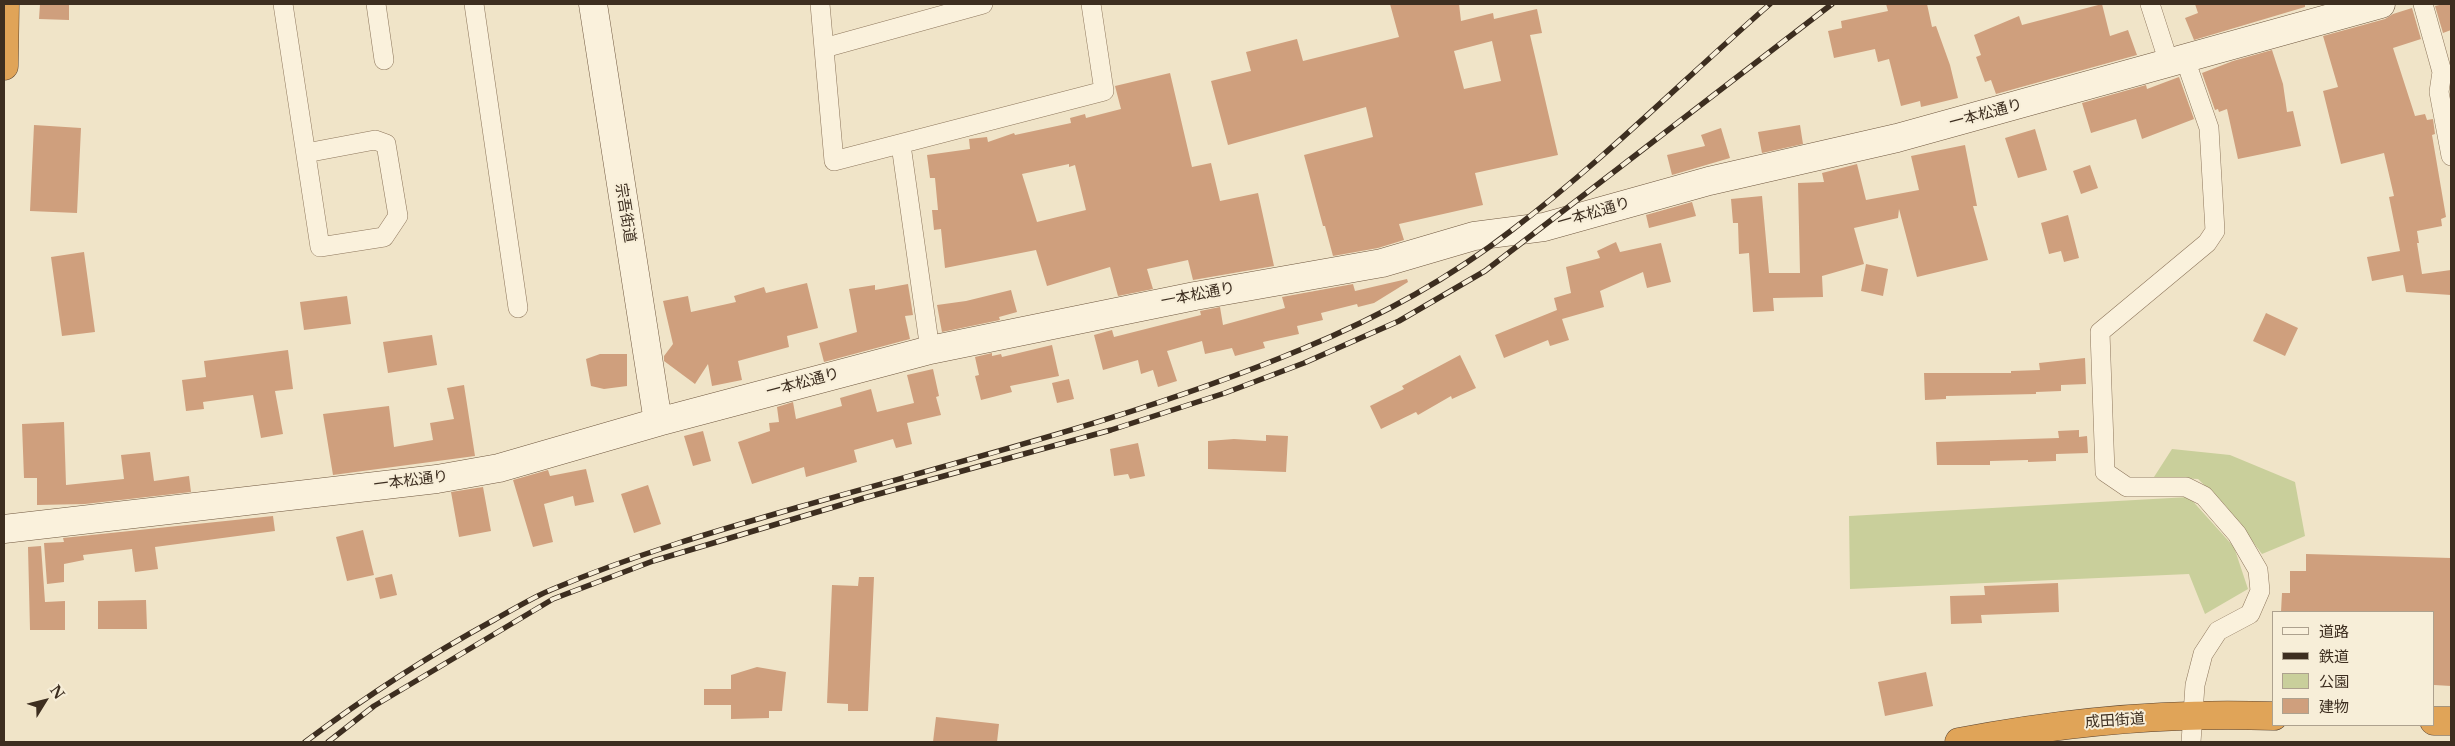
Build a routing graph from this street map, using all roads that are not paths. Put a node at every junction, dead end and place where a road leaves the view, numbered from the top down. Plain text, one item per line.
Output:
1 (5, 4) edge
2 (283, 4) edge
3 (376, 4) edge
4 (474, 4) edge
5 (592, 4) edge
6 (820, 4) edge
7 (983, 4) edge
8 (1091, 4) edge
9 (2150, 4) edge
10 (2381, 4) edge
11 (2422, 4) edge
12 (824, 48) junction
13 (384, 60) dead end
14 (2177, 61) junction
15 (4, 66) edge
16 (900, 145) junction
17 (306, 153) junction
18 (2451, 156) edge
19 (518, 308) dead end
20 (930, 350) junction
21 (658, 422) junction
22 (4, 529) edge
23 (2272, 716) edge
24 (2435, 721) edge
25 (2451, 721) edge
26 (2192, 729) edge
27 (1959, 742) edge

1 - 15 highway
2 - 17 street
3 - 13 street
4 - 19 street
5 - 21 street, 宗吾街道
6 - 12 street
7 - 12 street
8 - 16 street
9 - 14 street
10 - 14 street, 一本松通り
11 - 18 street
12 - 16 street
14 - 20 street, 一本松通り
14 - 26 street
16 - 20 street
17 - 17 street
20 - 21 street, 一本松通り
21 - 22 street, 一本松通り
23 - 26 highway, 成田街道
24 - 25 highway
26 - 27 highway, 成田街道

